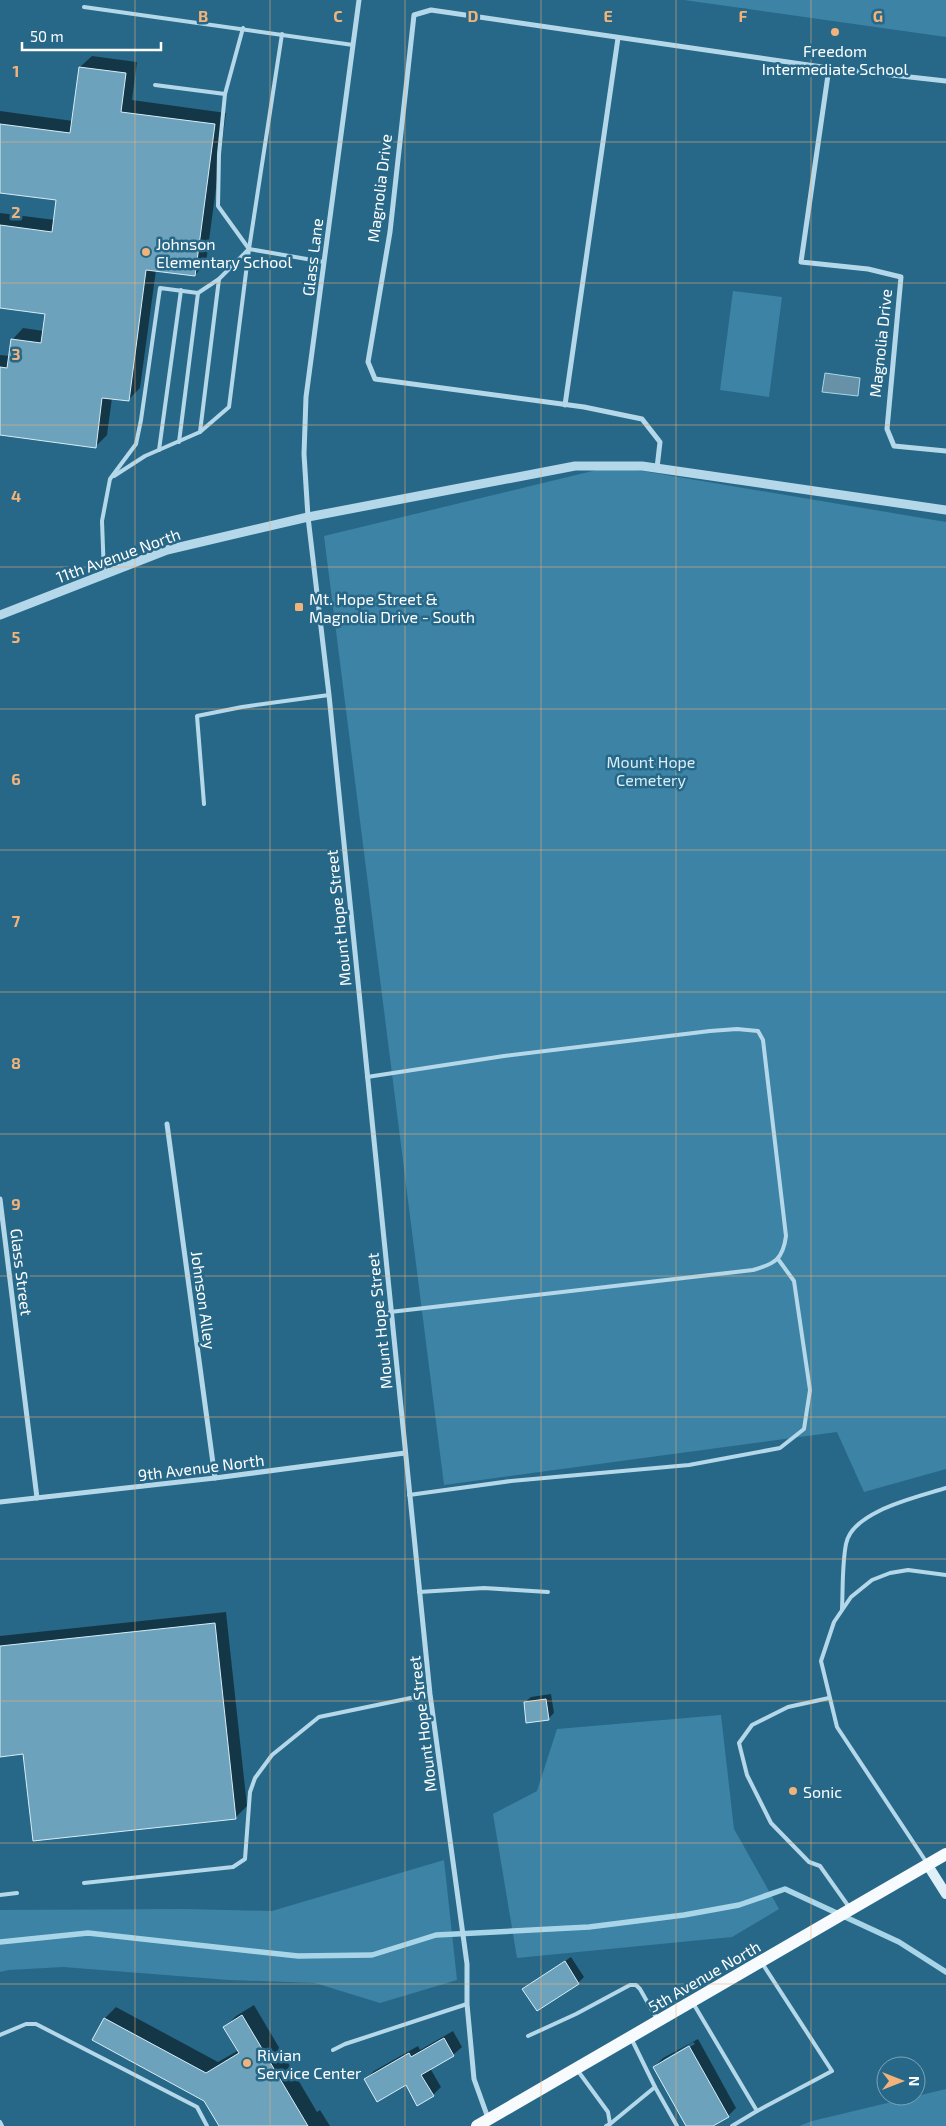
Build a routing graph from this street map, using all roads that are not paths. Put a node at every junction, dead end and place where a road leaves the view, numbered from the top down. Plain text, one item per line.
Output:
1 (358, 0) edge
2 (84, 7) dead end
3 (243, 28) junction
4 (282, 34) junction
5 (618, 38) junction
6 (353, 45) junction
7 (829, 68) junction
8 (946, 81) edge
9 (154, 85) dead end
10 (225, 94) junction
11 (249, 249) junction
12 (324, 262) junction
13 (219, 279) junction
14 (181, 290) junction
15 (198, 292) junction
16 (565, 405) junction
17 (200, 432) junction
18 (179, 442) junction
19 (159, 450) junction
20 (946, 451) edge
21 (658, 468) junction
22 (110, 479) junction
23 (946, 510) edge
24 (308, 518) junction
25 (104, 575) junction
26 (0, 615) edge
27 (329, 695) junction
28 (204, 804) dead end
29 (367, 1077) junction
30 (168, 1124) dead end
31 (0, 1199) edge
32 (778, 1258) junction
33 (390, 1312) junction
34 (405, 1453) junction
35 (215, 1478) junction
36 (946, 1488) edge
37 (409, 1496) junction
38 (37, 1498) junction
39 (0, 1502) edge
40 (946, 1575) edge
41 (419, 1592) junction
42 (548, 1592) dead end
43 (842, 1610) junction
44 (430, 1694) junction
45 (829, 1698) junction
46 (946, 1854) edge
47 (927, 1864) junction
48 (84, 1883) dead end
49 (17, 1893) dead end
50 (946, 1894) edge
51 (0, 1895) edge
52 (851, 1909) junction
53 (761, 1962) junction
54 (692, 2001) junction
55 (467, 2004) junction
56 (658, 2021) junction
57 (0, 2035) edge
58 (528, 2036) dead end
59 (630, 2037) junction
60 (333, 2050) dead end
61 (576, 2068) junction
62 (655, 2088) junction
63 (757, 2112) junction
64 (489, 2119) junction
65 (0, 2122) edge
66 (608, 2125) edge
67 (2, 2126) edge
68 (208, 2126) edge
69 (477, 2126) edge
70 (677, 2126) edge
71 (732, 2126) edge

1 - 6 street, Glass Lane
2 - 3 lane
3 - 4 lane
3 - 10 lane
4 - 6 lane
4 - 11 lane
5 - 7 street, Magnolia Drive
5 - 16 street
5 - 16 street, Magnolia Drive
6 - 12 street, Glass Lane
7 - 8 street, Magnolia Drive
7 - 20 street, Magnolia Drive
9 - 10 lane
10 - 11 lane
11 - 12 lane
11 - 13 lane
11 - 17 lane
12 - 24 street, Glass Lane
13 - 15 lane
13 - 17 lane
14 - 15 lane
14 - 19 lane
14 - 22 lane
15 - 18 lane
16 - 21 street, Magnolia Drive
17 - 18 lane
18 - 19 lane
19 - 22 lane
21 - 23 street
21 - 24 street
22 - 25 lane
24 - 25 street, 11th Avenue North
24 - 27 street, Mount Hope Street
25 - 26 street, 11th Avenue North
27 - 28 lane
27 - 29 street, Mount Hope Street
29 - 32 lane
29 - 33 street, Mount Hope Street
30 - 35 street, Johnson Alley
31 - 38 street, Glass Street
32 - 33 lane
32 - 37 lane
33 - 34 street, Mount Hope Street
34 - 35 street, 9th Avenue North
34 - 37 street, Mount Hope Street
35 - 38 street, 9th Avenue North
36 - 43 lane
37 - 41 street, Mount Hope Street
38 - 39 street, 9th Avenue North
40 - 43 lane
41 - 42 lane
41 - 44 street, Mount Hope Street
43 - 45 lane
44 - 48 lane
44 - 55 street, Mount Hope Street
45 - 47 lane
45 - 52 lane
46 - 47 main road, 5th Avenue North
47 - 50 main road
47 - 52 main road, 5th Avenue North
49 - 51 lane
52 - 53 main road, 5th Avenue North
53 - 54 main road, 5th Avenue North
53 - 63 lane
54 - 56 main road, 5th Avenue North
54 - 63 lane
55 - 60 lane
55 - 64 street, Mount Hope Street
56 - 58 lane
56 - 59 main road, 5th Avenue North
57 - 68 lane
59 - 61 main road, 5th Avenue North
59 - 62 lane
61 - 64 main road, 5th Avenue North
61 - 66 lane
62 - 66 lane
62 - 70 lane
63 - 71 lane
64 - 69 main road, 5th Avenue North
65 - 67 lane

